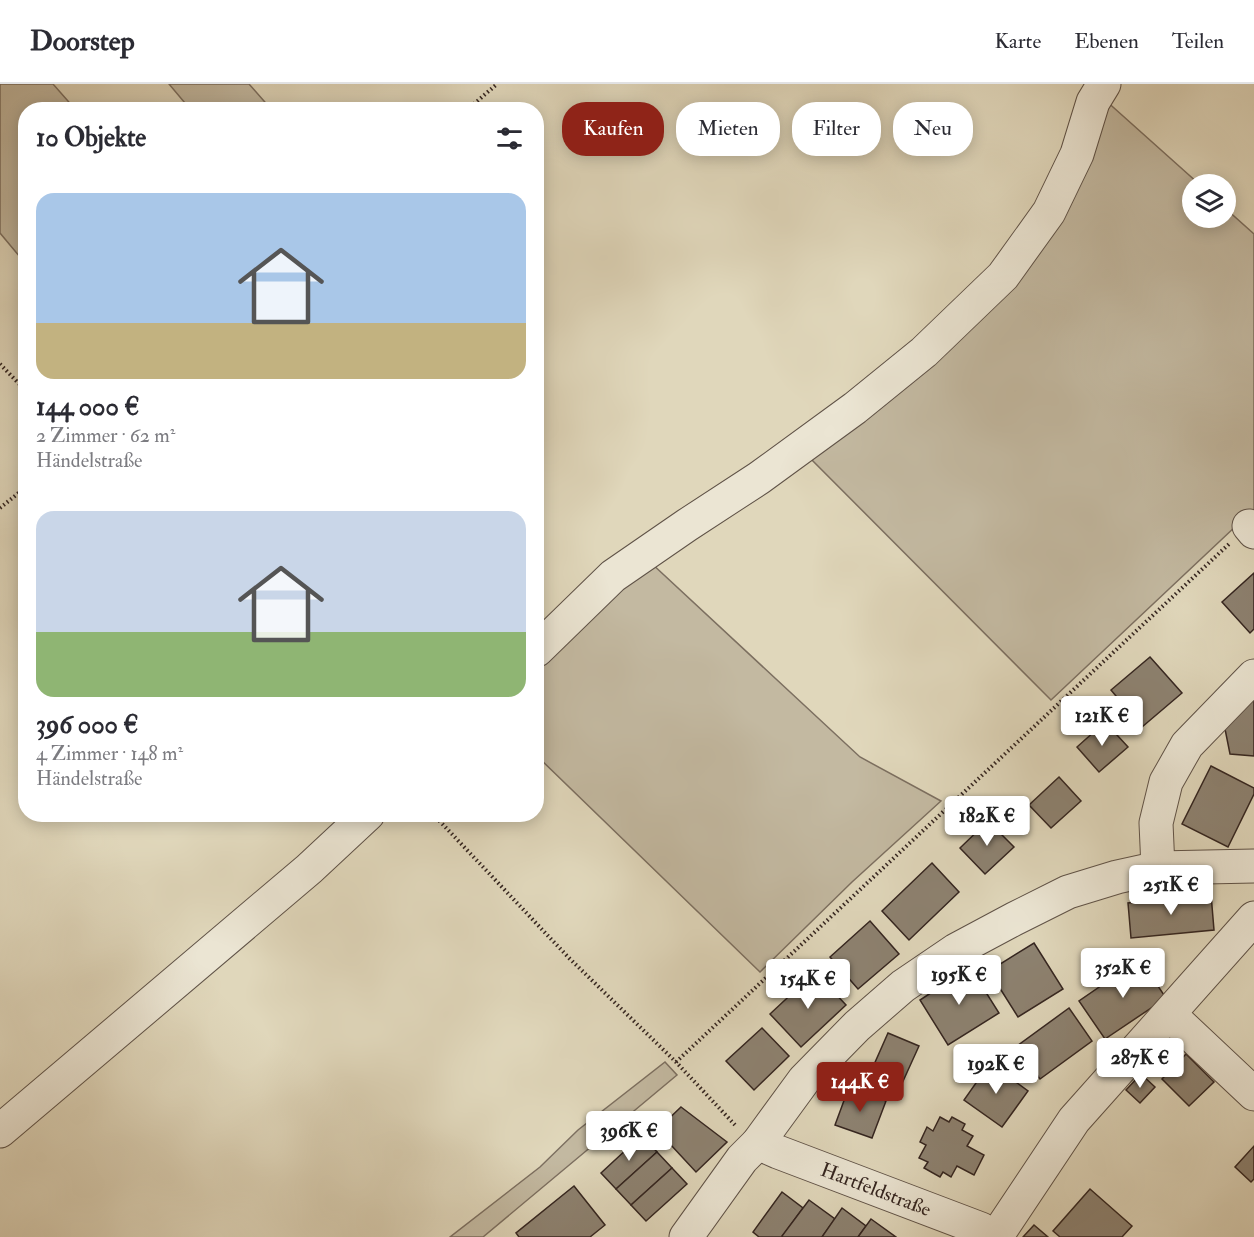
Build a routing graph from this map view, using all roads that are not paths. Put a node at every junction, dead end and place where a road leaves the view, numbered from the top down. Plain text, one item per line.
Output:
1 (1104, 84) edge
2 (544, 643) edge
3 (1254, 676) edge
4 (359, 822) edge
5 (1254, 866) edge
6 (1158, 868) junction
7 (1254, 918) edge
8 (1169, 1014) junction
9 (1254, 1094) edge
10 (0, 1131) edge
11 (758, 1143) junction
12 (686, 1237) edge
13 (995, 1237) edge

1 - 2 street
3 - 6 street
4 - 10 street
5 - 6 street
6 - 11 street
7 - 8 street, Hartfeldstraße
8 - 9 street
8 - 13 street, Hartfeldstraße
11 - 12 street
11 - 13 street, Hartfeldstraße

